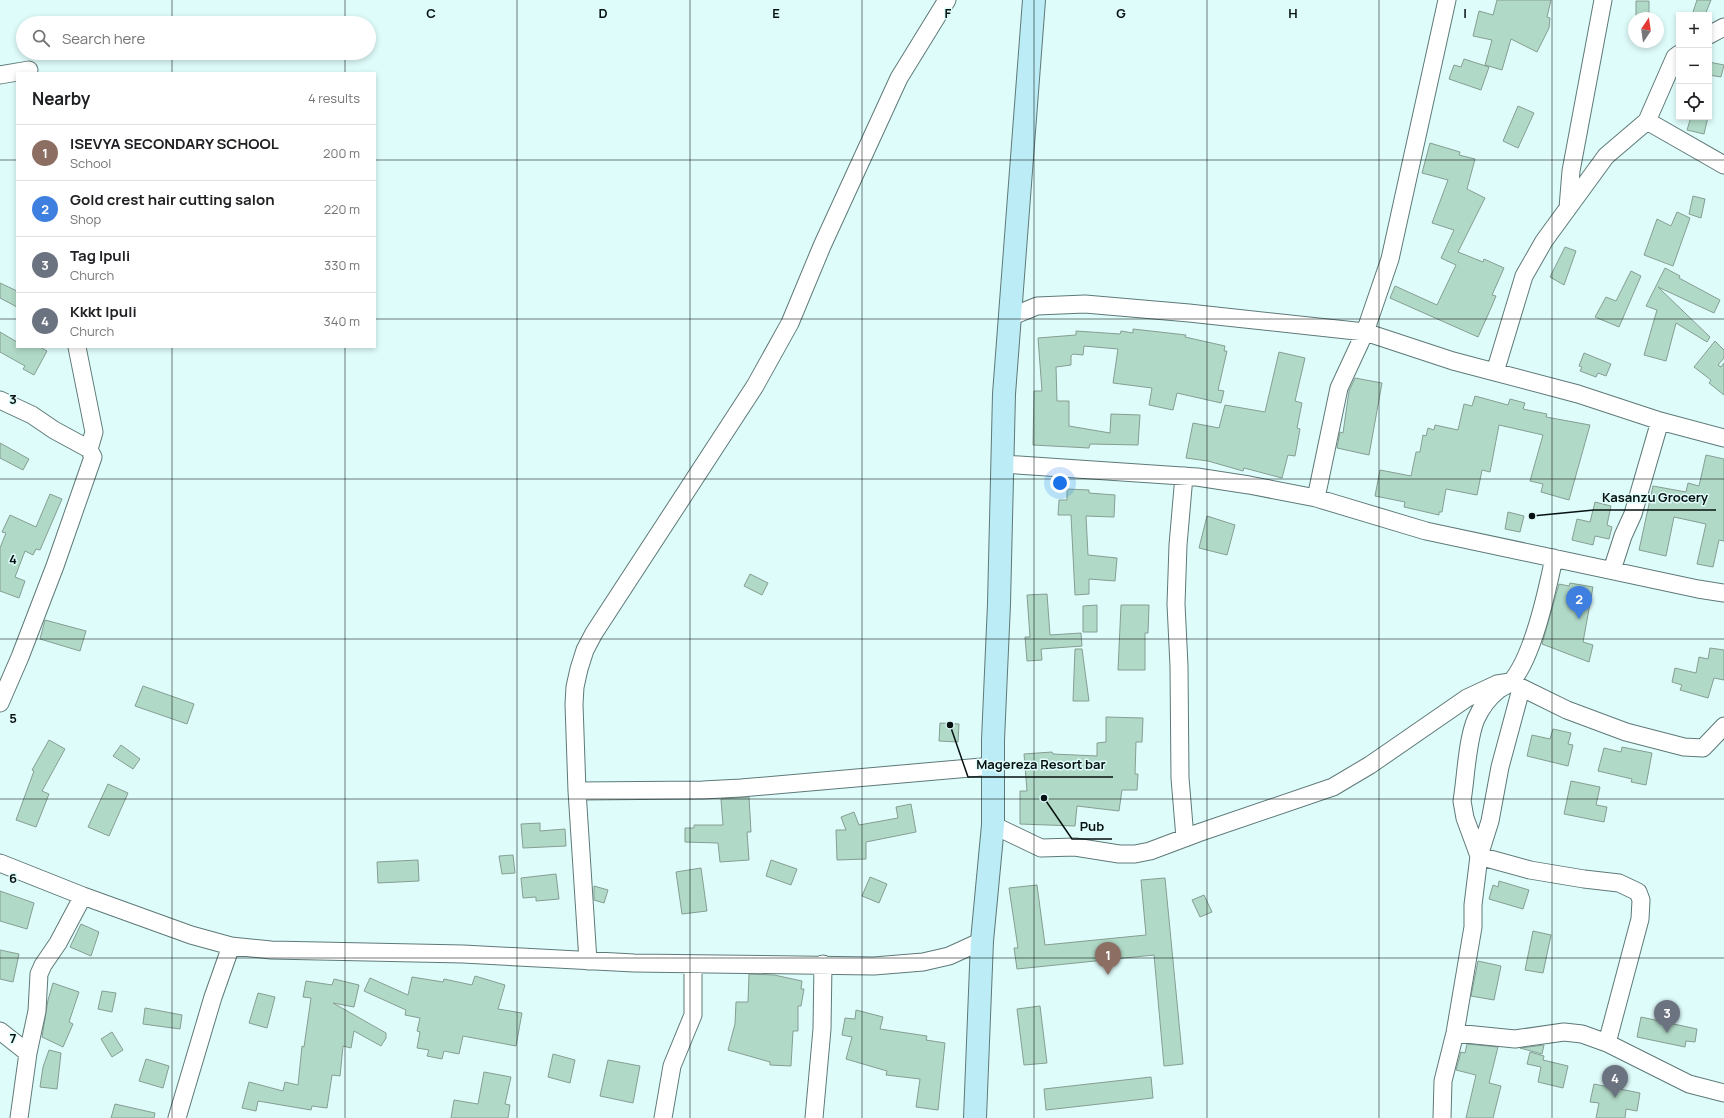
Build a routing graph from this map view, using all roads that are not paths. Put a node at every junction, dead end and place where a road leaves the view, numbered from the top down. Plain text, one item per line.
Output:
1 (947, 0) edge
2 (1034, 0) edge
3 (1447, 0) edge
4 (1603, 0) edge
5 (1724, 27) edge
6 (1712, 33) edge
7 (1676, 56) edge
8 (29, 70) dead end
9 (0, 74) edge
10 (1647, 121) junction
11 (1724, 165) edge
12 (1568, 208) junction
13 (1010, 317) junction
14 (1365, 332) junction
15 (77, 348) edge
16 (1495, 372) junction
17 (0, 400) edge
18 (1660, 421) junction
19 (1724, 438) edge
20 (89, 449) junction
21 (1003, 464) junction
22 (1184, 476) junction
23 (1316, 498) junction
24 (1554, 558) junction
25 (1612, 570) junction
26 (1724, 593) edge
27 (1516, 686) junction
28 (0, 704) edge
29 (1724, 726) edge
30 (993, 766) junction
31 (577, 791) junction
32 (993, 825) junction
33 (1184, 838) junction
34 (1479, 856) junction
35 (0, 863) edge
36 (83, 896) junction
37 (982, 941) junction
38 (231, 946) junction
39 (588, 961) junction
40 (694, 964) junction
41 (823, 964) junction
42 (0, 1031) edge
43 (1455, 1033) junction
44 (1607, 1043) junction
45 (28, 1053) junction
46 (1724, 1093) edge
47 (19, 1118) edge
48 (177, 1118) edge
49 (663, 1118) edge
50 (814, 1118) edge
51 (975, 1118) edge
52 (1442, 1118) edge

1 - 31 street
2 - 13 street
3 - 14 street
4 - 12 street
5 - 6 street
7 - 10 street
8 - 9 street
10 - 11 street
10 - 12 street
12 - 16 street
13 - 14 street
13 - 21 street
14 - 16 street
14 - 23 street
15 - 20 street
16 - 18 street
17 - 20 street
18 - 19 street
18 - 25 street
20 - 28 street
21 - 22 street
21 - 30 street
22 - 23 street
22 - 33 street
23 - 24 street
24 - 25 street
24 - 27 street
25 - 26 street
27 - 29 street
27 - 33 street
27 - 34 street
27 - 34 street
30 - 31 street
30 - 32 street
31 - 39 street
32 - 33 street
32 - 37 street
34 - 43 street
34 - 44 street
35 - 36 street
36 - 38 street
36 - 45 street
37 - 41 street
37 - 51 street
38 - 39 street
38 - 48 street
39 - 40 street
40 - 41 street
40 - 49 street
41 - 50 street
42 - 45 street
43 - 44 street
43 - 52 street
44 - 46 street
45 - 47 street

